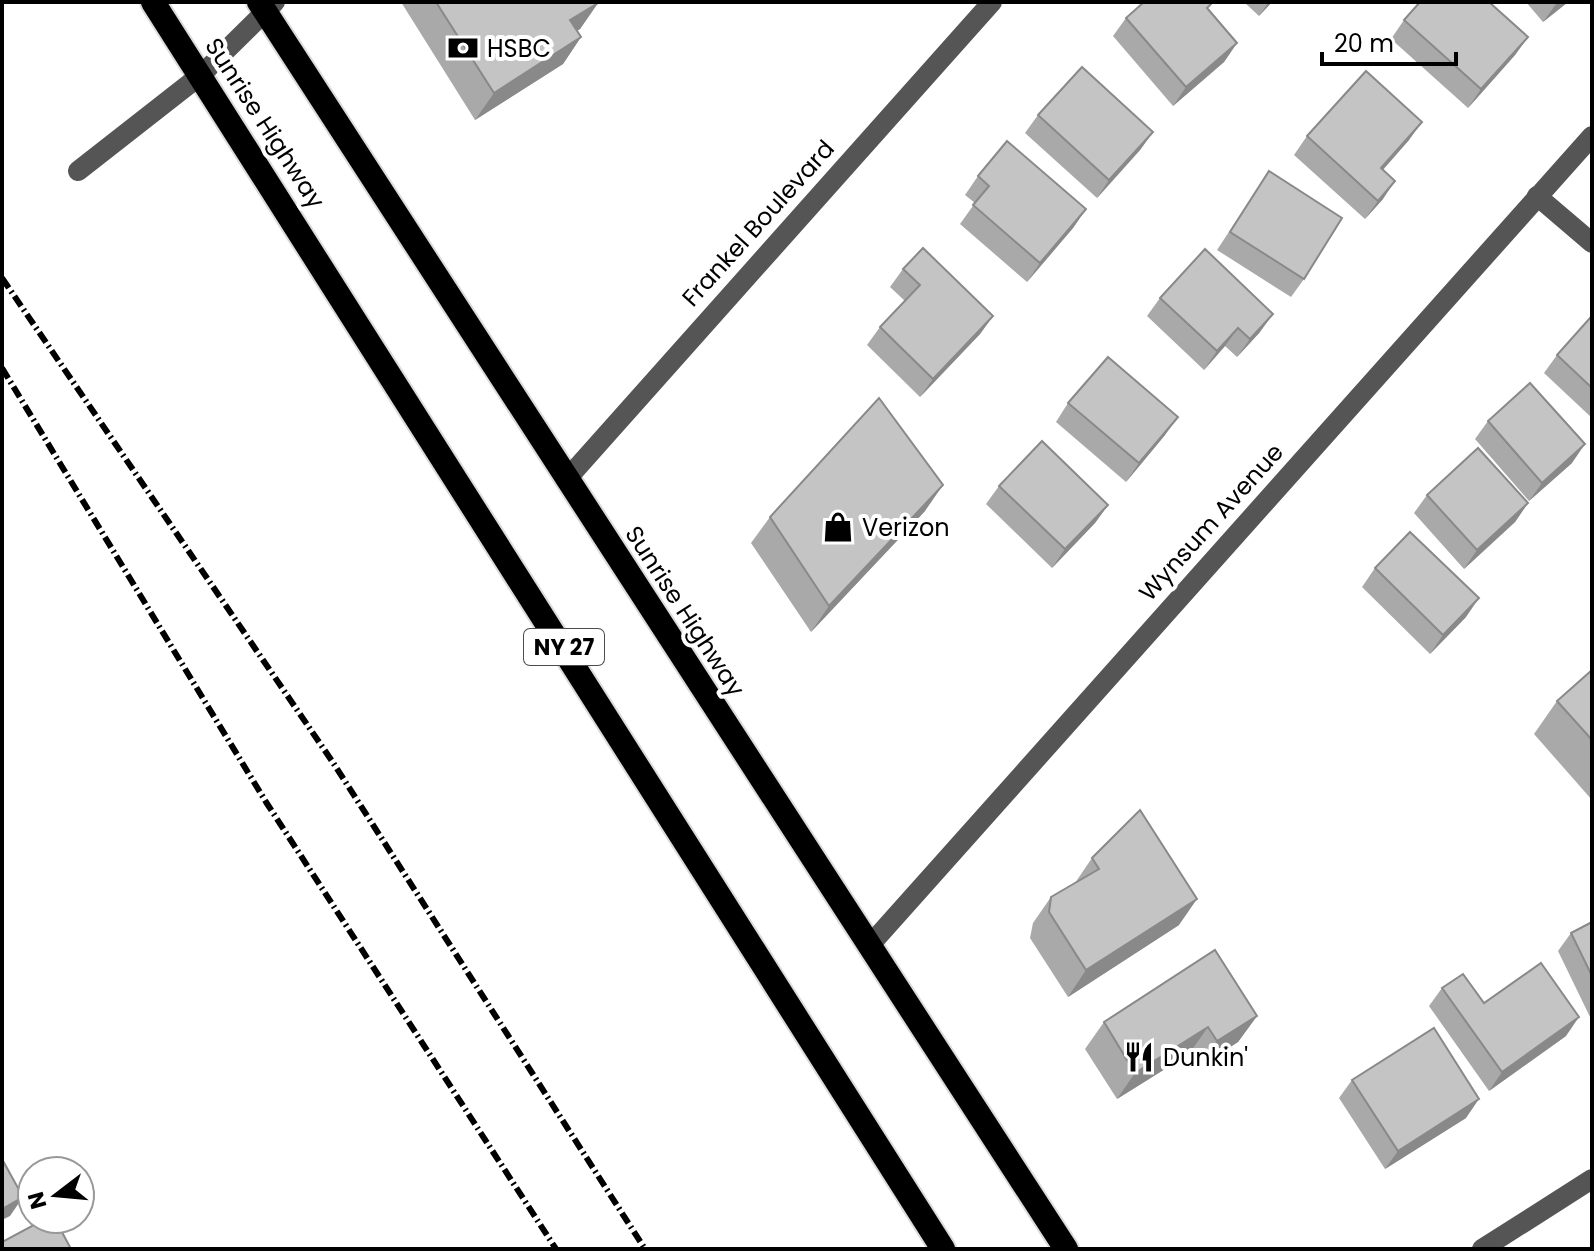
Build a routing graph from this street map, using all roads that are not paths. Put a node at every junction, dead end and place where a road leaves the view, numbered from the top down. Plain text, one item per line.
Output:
1 (153, 2) edge
2 (992, 2) edge
3 (266, 5) edge
4 (202, 74) junction
5 (1592, 136) edge
6 (78, 171) dead end
7 (1537, 196) junction
8 (1592, 243) edge
9 (566, 480) junction
10 (870, 945) junction
11 (1592, 1179) edge
12 (943, 1249) edge
13 (1066, 1249) edge
14 (1482, 1249) edge

1 - 4 highway, Sunrise Highway / NY 27
2 - 9 street, Frankel Boulevard
3 - 4 street
3 - 9 highway, Sunrise Highway
4 - 6 street
4 - 12 highway, Sunrise Highway / NY 27
5 - 7 street, Wynsum Avenue
7 - 8 street
7 - 10 street, Wynsum Avenue
9 - 10 highway, Sunrise Highway
10 - 13 highway, Sunrise Highway
11 - 14 street

